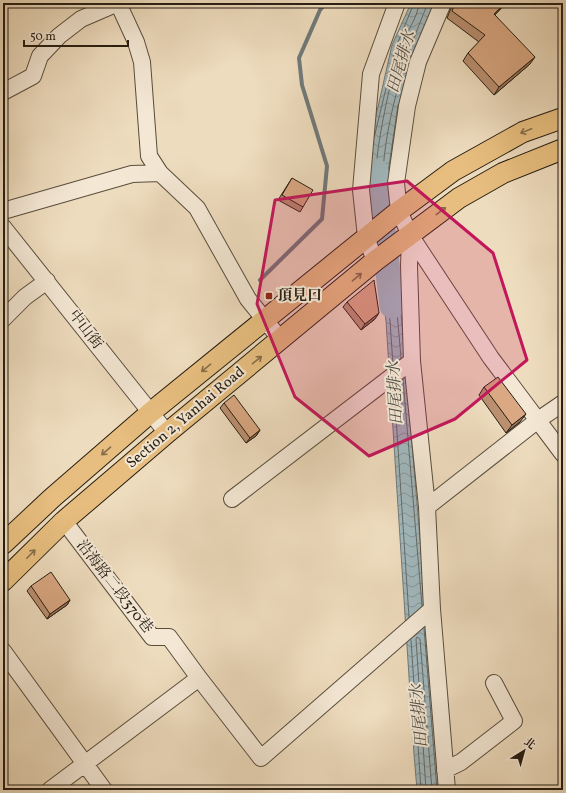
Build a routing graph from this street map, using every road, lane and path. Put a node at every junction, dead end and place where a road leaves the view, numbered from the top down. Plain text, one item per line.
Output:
1 (118, 3) edge
2 (397, 3) edge
3 (443, 3) edge
4 (3, 92) edge
5 (563, 118) edge
6 (563, 148) edge
7 (160, 173) junction
8 (3, 211) edge
9 (399, 211) junction
10 (3, 227) edge
11 (410, 235) junction
12 (366, 237) junction
13 (376, 261) junction
14 (46, 281) junction
15 (3, 319) edge
16 (264, 321) junction
17 (280, 340) junction
18 (407, 364) junction
19 (563, 404) edge
20 (150, 413) junction
21 (538, 420) junction
22 (167, 433) junction
23 (563, 454) edge
24 (232, 499) dead end
25 (427, 507) junction
26 (64, 521) junction
27 (3, 544) edge
28 (3, 581) edge
29 (426, 615) junction
30 (3, 651) edge
31 (199, 678) junction
32 (494, 683) dead end
33 (85, 764) junction
34 (445, 770) junction
35 (50, 790) edge
36 (104, 790) edge
37 (447, 790) edge

1 - 4 street
1 - 7 street
2 - 12 street
3 - 9 street
5 -> 9 main road
11 -> 6 main road
7 - 8 street
7 - 16 street
9 - 11 street
9 - 12 main road, Section 2, Yanhai Road
10 - 14 street, 中山街
11 - 13 main road, Section 2, Yanhai Road
11 - 18 street
11 - 21 street
12 - 13 street
12 - 16 main road, Section 2, Yanhai Road
17 -> 13 main road, Section 2, Yanhai Road
14 - 15 street
14 - 20 street, 中山街
16 - 17 street
16 -> 20 main road, Section 2, Yanhai Road
22 -> 17 main road, Section 2, Yanhai Road
18 - 24 street
18 - 25 street
19 - 21 street
20 - 22 street, 中山街
20 -> 27 main road, Section 2, Yanhai Road
21 - 23 street
21 - 25 street
22 - 26 main road, Section 2, Yanhai Road
25 - 29 street
28 -> 26 main road, Section 2, Yanhai Road
26 - 31 street, 沿海路二段370巷
29 - 31 street
29 - 34 street
30 - 33 street
31 - 33 street
32 - 34 street
33 - 35 street
33 - 36 street
34 - 37 street

